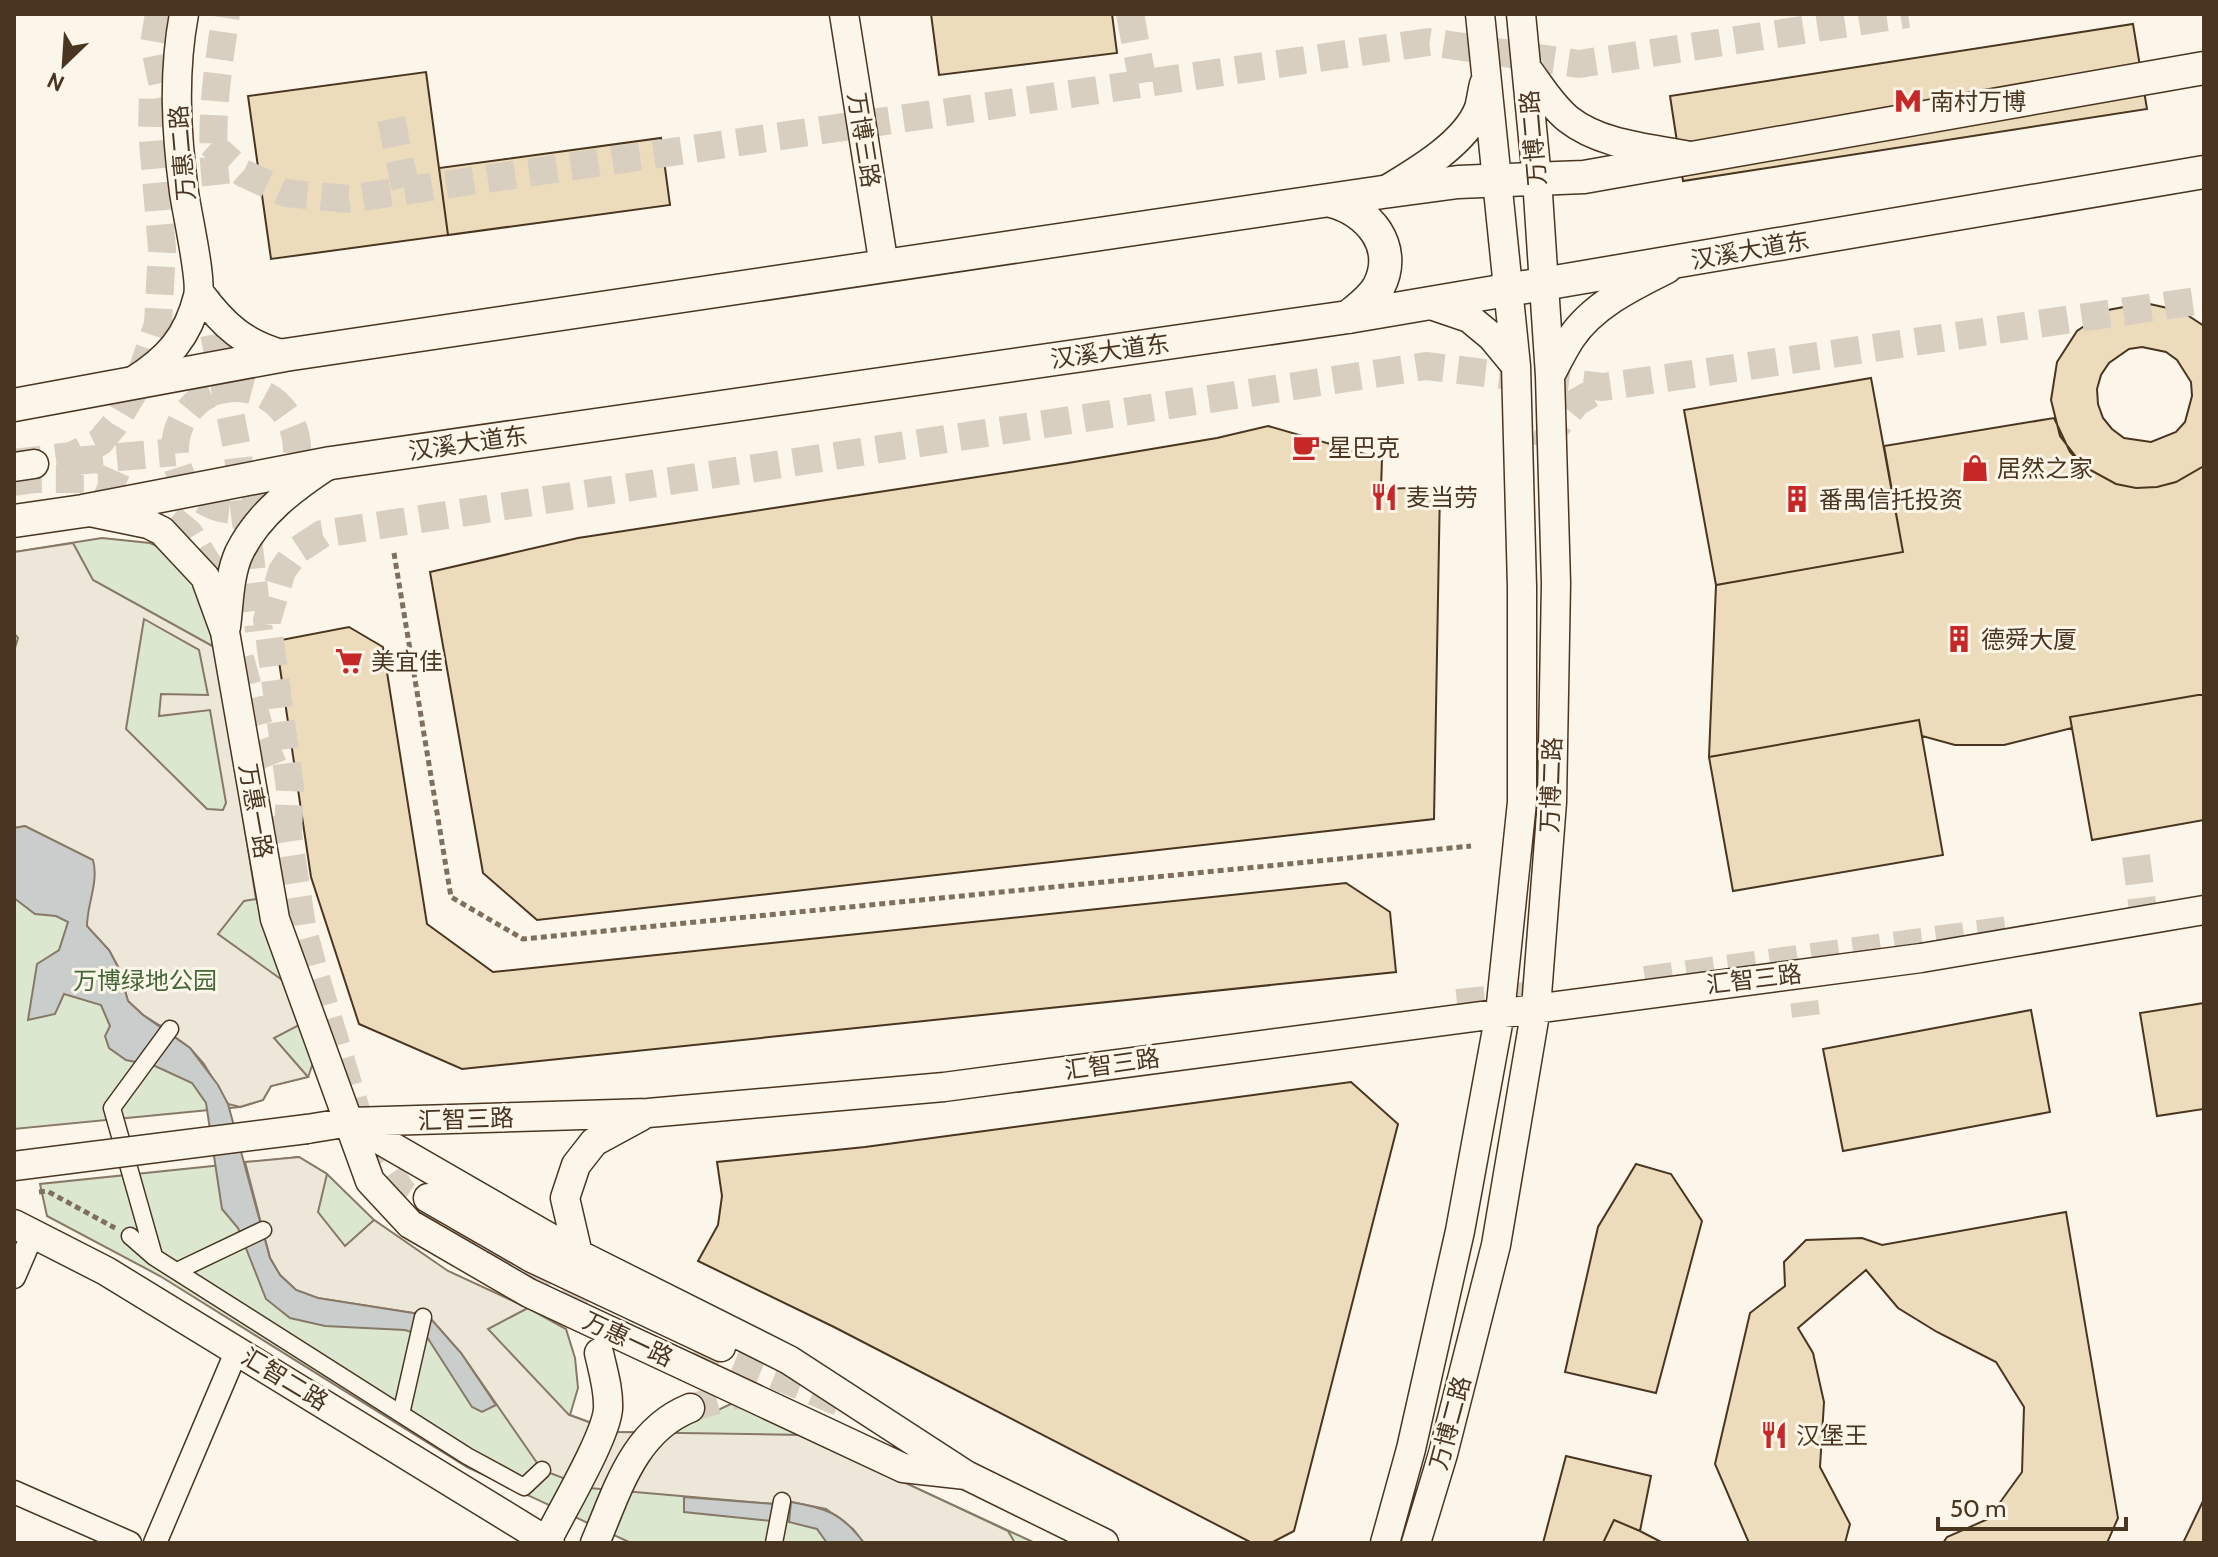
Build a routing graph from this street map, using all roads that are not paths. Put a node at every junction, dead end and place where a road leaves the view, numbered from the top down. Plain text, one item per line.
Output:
1 (184, 14) edge
2 (844, 14) edge
3 (1480, 14) edge
4 (1521, 14) edge
5 (2197, 66) edge
6 (1527, 69) junction
7 (1487, 71) junction
8 (1697, 157) junction
9 (2204, 172) edge
10 (1537, 179) junction
11 (1498, 180) junction
12 (1383, 192) junction
13 (1331, 201) junction
14 (1684, 261) junction
15 (884, 266) junction
16 (1544, 285) junction
17 (1509, 291) junction
18 (199, 292) junction
19 (1428, 304) junction
20 (1348, 317) junction
21 (285, 355) junction
22 (1516, 366) junction
23 (1550, 376) junction
24 (125, 386) junction
25 (14, 405) edge
26 (331, 463) junction
27 (83, 511) junction
28 (14, 521) edge
29 (225, 632) junction
30 (2204, 910) edge
31 (1536, 1008) junction
32 (1500, 1013) junction
33 (170, 1029) dead end
34 (648, 1113) junction
35 (350, 1122) junction
36 (14, 1166) edge
37 (428, 1198) dead end
38 (20, 1228) edge
39 (263, 1230) dead end
40 (130, 1236) road end
41 (578, 1254) junction
42 (154, 1257) junction
43 (177, 1271) junction
44 (14, 1277) edge
45 (423, 1317) dead end
46 (237, 1350) junction
47 (599, 1353) dead end
48 (690, 1408) tunnel mouth
49 (401, 1414) junction
50 (542, 1470) dead end
51 (966, 1475) junction
52 (14, 1492) edge
53 (782, 1501) dead end
54 (548, 1542) edge
55 (130, 1543) edge
56 (155, 1543) edge
57 (595, 1543) edge
58 (774, 1543) edge
59 (1104, 1543) edge
60 (1385, 1543) edge
61 (1416, 1543) edge

1 - 18 street, 万惠二路
2 - 15 street, 万博三路
3 - 7 street, 万博二路
4 - 6 street, 万博二路
5 - 8 main road
6 - 8 street
6 - 10 street, 万博二路
7 - 11 street, 万博二路
7 - 12 street
8 - 10 main road
9 - 14 main road, 汉溪大道东
10 - 11 main road
10 - 16 street, 万博二路
11 - 12 main road
11 - 17 street, 万博二路
12 - 13 main road
13 - 15 main road
13 - 20 main road
14 - 16 main road, 汉溪大道东
14 - 23 street
15 - 21 main road
16 - 17 main road, 汉溪大道东
16 - 23 street, 万博二路
17 - 19 main road, 汉溪大道东
17 - 22 street, 万博二路
18 - 21 street
18 - 24 street
19 - 20 main road, 汉溪大道东
19 - 22 street
20 - 26 main road, 汉溪大道东
21 - 24 main road
22 - 32 street, 万博二路
23 - 31 street, 万博二路
24 - 25 main road
26 - 27 main road, 汉溪大道东
26 - 29 street
27 - 28 main road, 汉溪大道东
27 - 29 street
29 - 35 street, 万惠一路
30 - 31 street, 汇智三路
31 - 32 street, 汇智三路
31 - 61 street, 万博二路
32 - 34 street, 汇智三路
32 - 60 street, 万博二路
33 - 42 street
34 - 35 street, 汇智三路
34 - 41 street
35 - 36 street, 汇智三路, bridge
35 - 41 street, 万惠一路
35 - 51 street, 万惠一路
37 - 51 street
38 - 44 street
38 - 46 street, 汇智二路
39 - 43 street
40 - 42 street
41 - 51 street, 万惠一路
42 - 43 street
43 - 49 street
45 - 49 street
46 - 54 street, 汇智二路
46 - 56 street
47 - 54 street
48 - 57 street
49 - 50 street
51 - 59 street, 万惠一路
52 - 55 street
53 - 58 street

